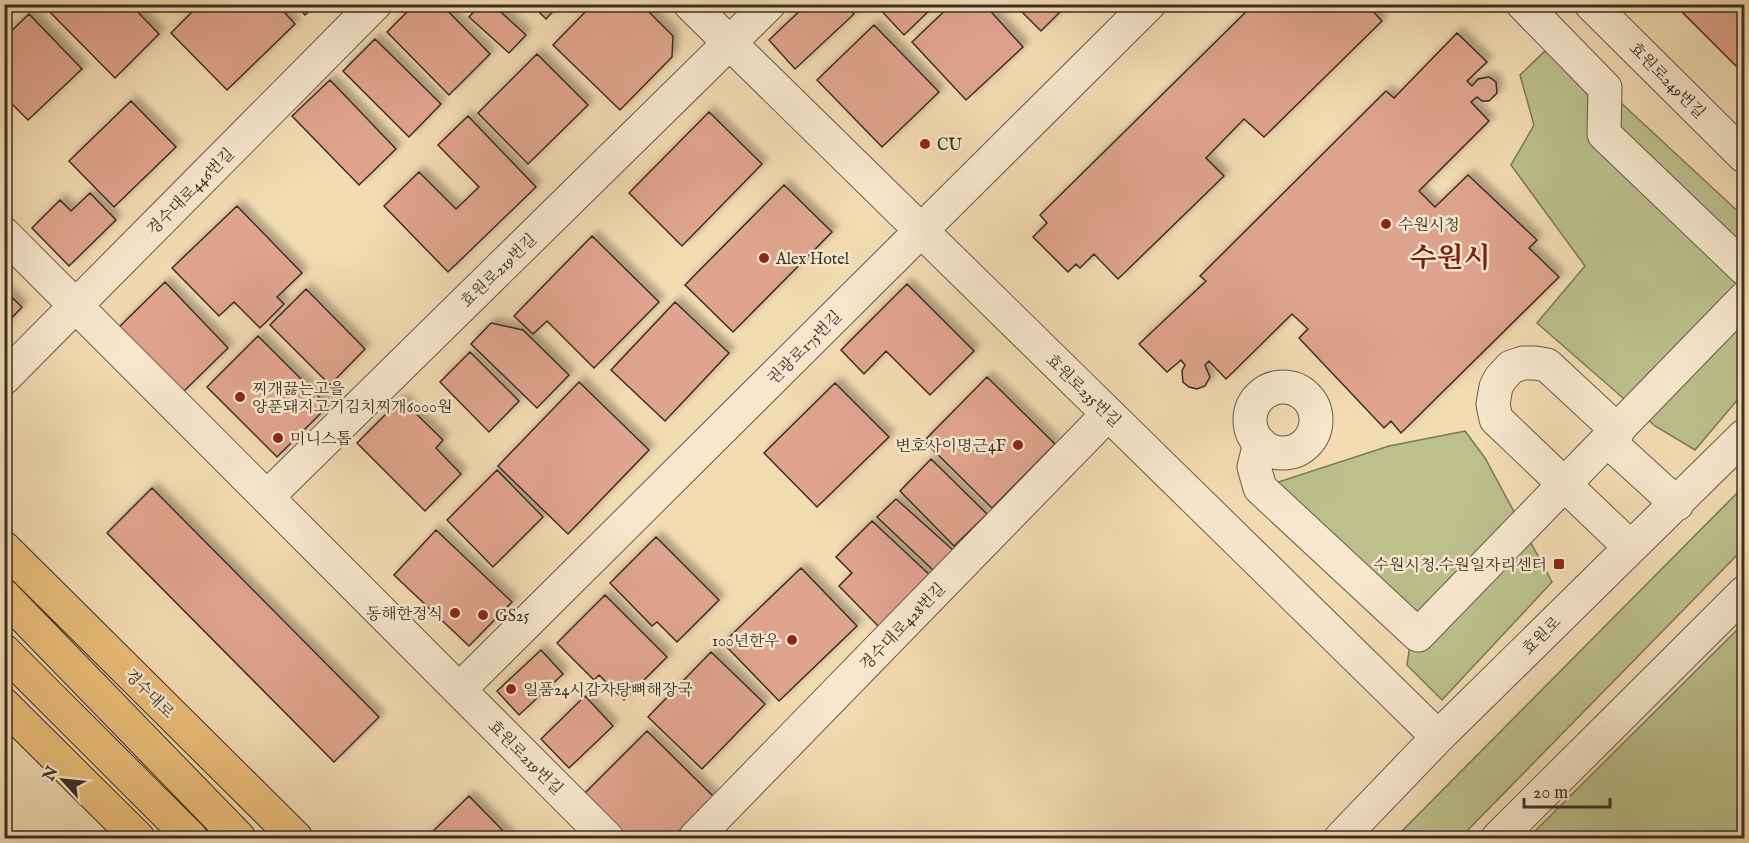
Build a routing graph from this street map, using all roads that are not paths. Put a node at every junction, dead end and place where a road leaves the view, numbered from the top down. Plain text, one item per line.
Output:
1 (375, 4) edge
2 (690, 4) edge
3 (769, 4) edge
4 (1149, 4) edge
5 (1523, 4) edge
6 (1591, 4) edge
7 (730, 43) junction
8 (1744, 156) edge
9 (921, 231) junction
10 (4, 234) edge
11 (1744, 268) edge
12 (1744, 299) edge
13 (76, 306) junction
14 (4, 378) edge
15 (1108, 414) junction
16 (1613, 436) junction
17 (1744, 436) edge
18 (1260, 443) dead end
19 (1565, 485) junction
20 (267, 497) junction
21 (1677, 504) junction
22 (1630, 547) junction
23 (4, 548) edge
24 (1744, 593) edge
25 (4, 596) edge
26 (4, 651) edge
27 (459, 690) junction
28 (4, 705) edge
29 (1438, 737) junction
30 (138, 838) edge
31 (191, 838) edge
32 (239, 838) edge
33 (296, 838) edge
34 (607, 838) edge
35 (695, 838) edge
36 (1341, 838) edge
37 (1497, 838) edge

1 - 13 street, 경수대로446번길
2 - 7 street, 효원로235번길
3 - 7 street
4 - 9 street, 권광로175번길
5 - 11 street
6 - 8 street, 효원로249번길
7 - 9 street, 효원로235번길
7 - 20 street, 효원로219번길
9 - 15 street, 효원로235번길
9 - 27 street, 권광로175번길
10 - 13 street, 효원로219번길
12 - 16 street
13 - 14 street, 경수대로446번길
13 - 20 street, 효원로219번길
15 - 29 street, 효원로235번길
15 - 35 street, 경수대로428번길
16 - 19 street
16 - 19 street
16 - 21 street
17 - 21 street, 효원로
18 - 19 street
19 - 22 street
20 - 27 street, 효원로219번길
21 - 22 street, 효원로
22 - 29 street, 효원로
23 - 33 main road, 경수대로
24 - 37 street
25 - 32 main road
26 - 31 main road
27 - 34 street, 효원로219번길
28 - 30 main road
29 - 36 street, 효원로

